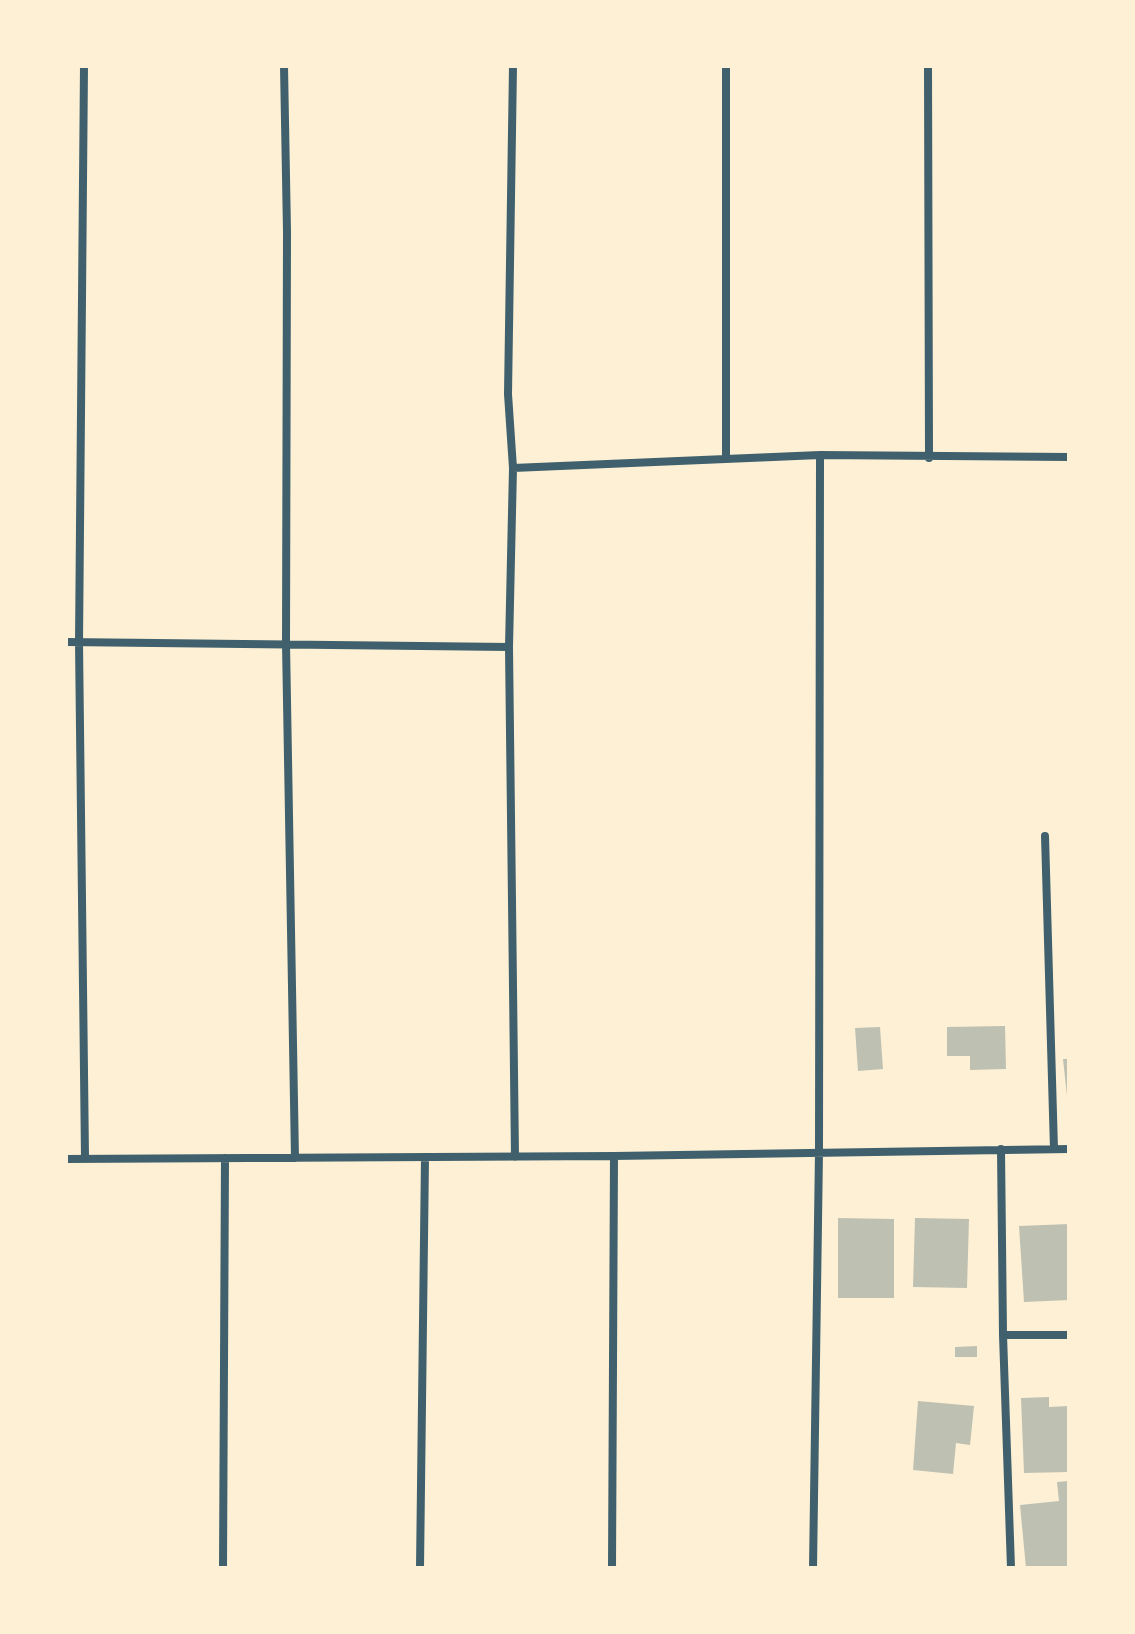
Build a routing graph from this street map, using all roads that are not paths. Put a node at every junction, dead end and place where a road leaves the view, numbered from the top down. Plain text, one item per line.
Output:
1 (84, 66) edge
2 (284, 66) edge
3 (513, 66) edge
4 (726, 66) edge
5 (928, 66) edge
6 (820, 455) junction
7 (726, 457) junction
8 (1069, 457) edge
9 (929, 458) junction
10 (513, 468) junction
11 (66, 642) edge
12 (79, 642) junction
13 (286, 644) junction
14 (509, 647) junction
15 (1045, 836) dead end
16 (1001, 1149) junction
17 (1054, 1149) junction
18 (1069, 1149) edge
19 (819, 1152) junction
20 (614, 1156) junction
21 (425, 1157) junction
22 (515, 1157) junction
23 (85, 1158) junction
24 (225, 1158) junction
25 (295, 1158) junction
26 (66, 1159) edge
27 (1003, 1335) junction
28 (1069, 1335) edge
29 (223, 1568) edge
30 (420, 1568) edge
31 (612, 1568) edge
32 (813, 1568) edge
33 (1011, 1568) edge

1 - 12 street
2 - 13 street
3 - 10 street
4 - 7 street
5 - 9 street
6 - 7 street
6 - 9 street
6 - 19 street
7 - 10 street
8 - 9 street
10 - 14 street
11 - 12 street
12 - 13 street
12 - 23 street
13 - 14 street
13 - 25 street
14 - 22 street
15 - 17 street
16 - 17 street
16 - 19 street
16 - 27 street
17 - 18 street
19 - 20 street
19 - 32 street
20 - 22 street
20 - 31 street
21 - 22 street
21 - 25 street
21 - 30 street
23 - 24 street
23 - 26 street
24 - 25 street
24 - 29 street
27 - 28 street
27 - 33 street

